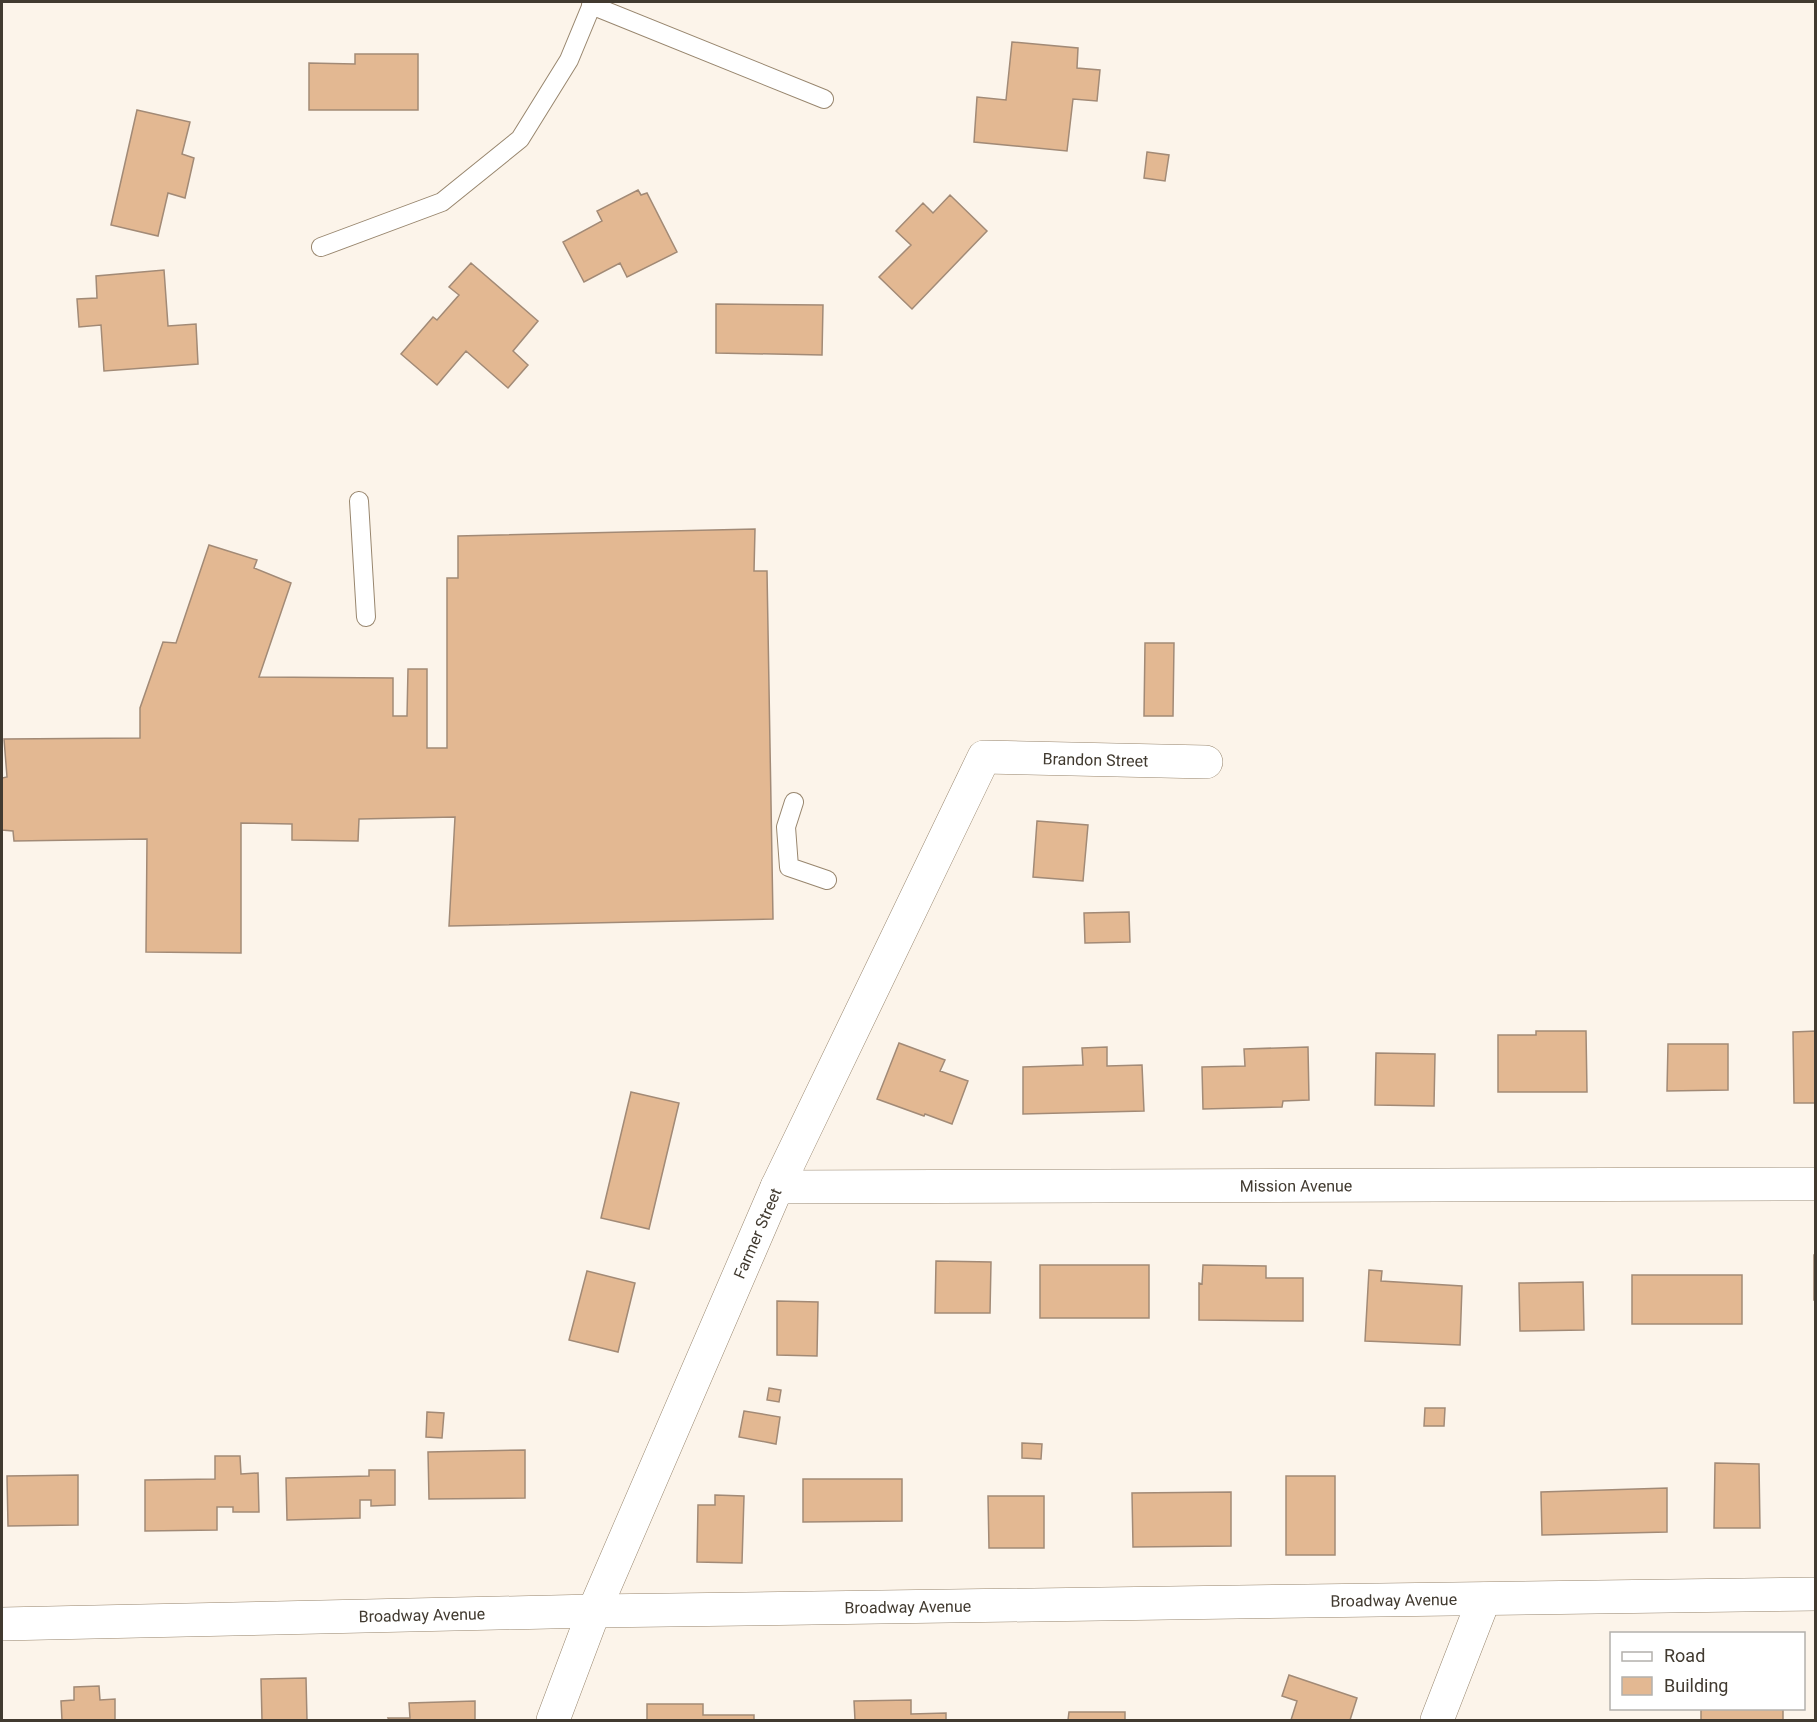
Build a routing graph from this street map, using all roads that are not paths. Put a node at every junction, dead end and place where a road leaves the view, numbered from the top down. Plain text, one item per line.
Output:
1 (592, 3) edge
2 (824, 99) dead end
3 (321, 247) dead end
4 (359, 501) dead end
5 (366, 617) dead end
6 (984, 757) joint
7 (1206, 762) dead end
8 (794, 802) dead end
9 (827, 880) dead end
10 (1815, 1184) edge
11 (777, 1187) junction
12 (1815, 1594) edge
13 (1484, 1599) junction
14 (594, 1611) junction
15 (2, 1624) edge
16 (553, 1720) edge
17 (1437, 1720) edge

1 - 2 lane
1 - 3 lane
4 - 5 lane
6 - 7 street, Brandon Street
6 - 11 street, Farmer Street
8 - 9 lane
10 - 11 street, Mission Avenue
11 - 14 street, Farmer Street
12 - 13 street, Broadway Avenue
13 - 14 street, Broadway Avenue
13 - 17 street
14 - 15 street, Broadway Avenue
14 - 16 street, Farmer Street

